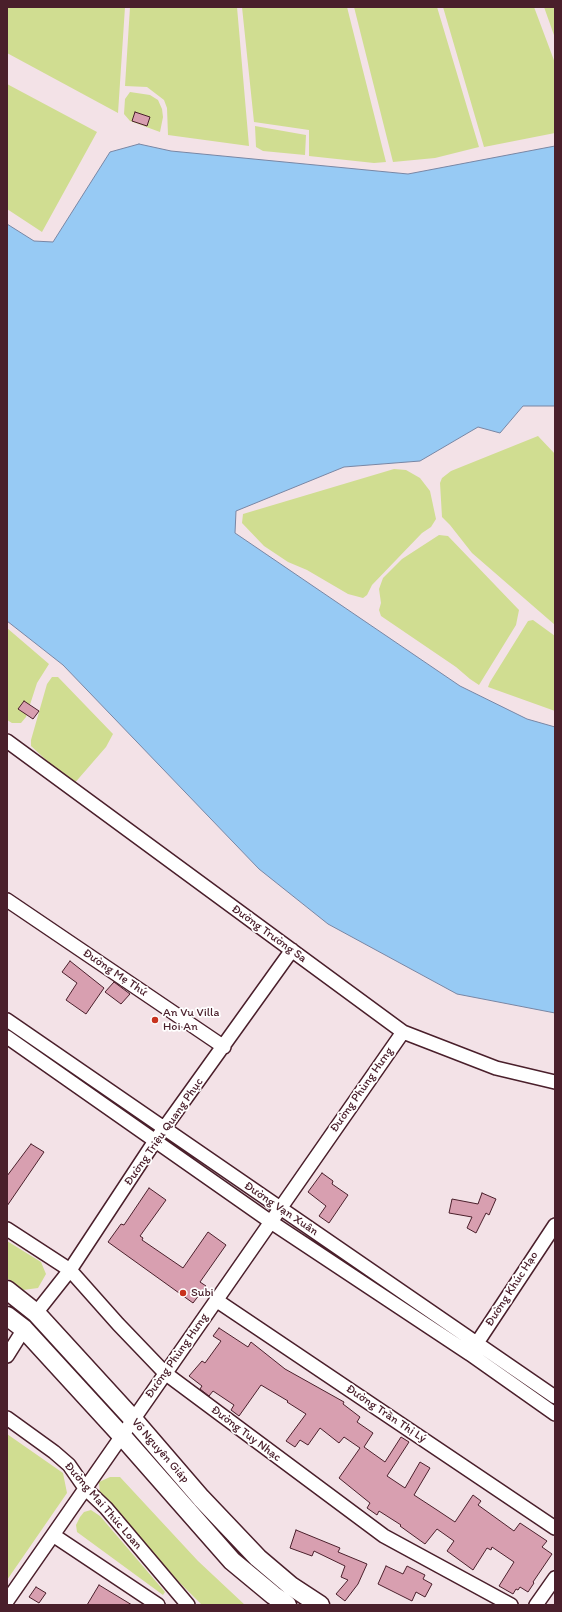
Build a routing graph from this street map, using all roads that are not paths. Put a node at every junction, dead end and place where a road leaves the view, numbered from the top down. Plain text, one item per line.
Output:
1 (7, 741) edge
2 (7, 900) edge
3 (292, 950) junction
4 (7, 1020) edge
5 (403, 1032) junction
6 (7, 1037) edge
7 (224, 1047) junction
8 (555, 1082) edge
9 (165, 1129) junction
10 (155, 1142) junction
11 (280, 1209) junction
12 (271, 1222) junction
13 (555, 1225) edge
14 (7, 1229) edge
15 (70, 1270) junction
16 (7, 1290) edge
17 (216, 1300) junction
18 (36, 1313) junction
19 (7, 1316) edge
20 (24, 1329) junction
21 (478, 1342) junction
22 (470, 1354) junction
23 (7, 1356) edge
24 (165, 1374) junction
25 (555, 1397) edge
26 (555, 1414) edge
27 (7, 1418) edge
28 (133, 1420) junction
29 (122, 1436) junction
30 (85, 1488) junction
31 (555, 1528) edge
32 (53, 1535) junction
33 (555, 1578) edge
34 (7, 1601) edge
35 (158, 1605) edge
36 (188, 1605) edge
37 (287, 1605) edge
38 (320, 1605) edge
39 (511, 1605) edge
40 (536, 1605) edge

1 - 3 street, Đường Trường Sa
2 - 7 street, Đường Mẹ Thứ
3 - 5 street, Đường Trường Sa
3 - 7 street, Đường Triệu Quang Phục
4 - 9 street, Đường Vạn Xuân
5 - 8 street, Đường Trường Sa
5 - 11 street, Đường Phùng Hưng
6 - 10 street, Đường Vạn Xuân
7 - 9 street, Đường Triệu Quang Phục
9 - 10 street, Đường Triệu Quang Phục
9 - 11 street, Đường Vạn Xuân
10 - 12 street, Đường Vạn Xuân
10 - 15 street, Đường Triệu Quang Phục
11 - 12 street, Đường Phùng Hưng
11 - 21 street, Đường Vạn Xuân
12 - 17 street, Đường Phùng Hưng
12 - 22 street, Đường Vạn Xuân
13 - 21 street, Đường Khúc Hạo
14 - 15 street, Đường Tuy Nhạc
15 - 18 street, Đường Triệu Quang Phục
15 - 24 street, Đường Tuy Nhạc
16 - 18 main road, Võ Nguyên Giáp
17 - 24 street, Đường Phùng Hưng
17 - 31 street, Đường Trần Thị Lý
18 - 20 main road
18 - 28 main road, Võ Nguyên Giáp
19 - 20 main road, Võ Nguyên Giáp
20 - 23 street
20 - 29 main road, Võ Nguyên Giáp
21 - 22 street, Đường Khúc Hạo
21 - 25 street, Đường Vạn Xuân
22 - 26 street, Đường Vạn Xuân
24 - 28 street, Đường Phùng Hưng
24 - 39 street, Đường Tuy Nhạc
27 - 30 street, Đường Mai Thúc Loan
28 - 29 street, Đường Phùng Hưng
28 - 38 main road, Võ Nguyên Giáp
29 - 30 street, Đường Phùng Hưng
29 - 37 main road, Võ Nguyên Giáp
30 - 32 street, Đường Phùng Hưng
30 - 36 street, Đường Mai Thúc Loan
32 - 34 street, Đường Phùng Hưng
32 - 35 street
33 - 40 street

